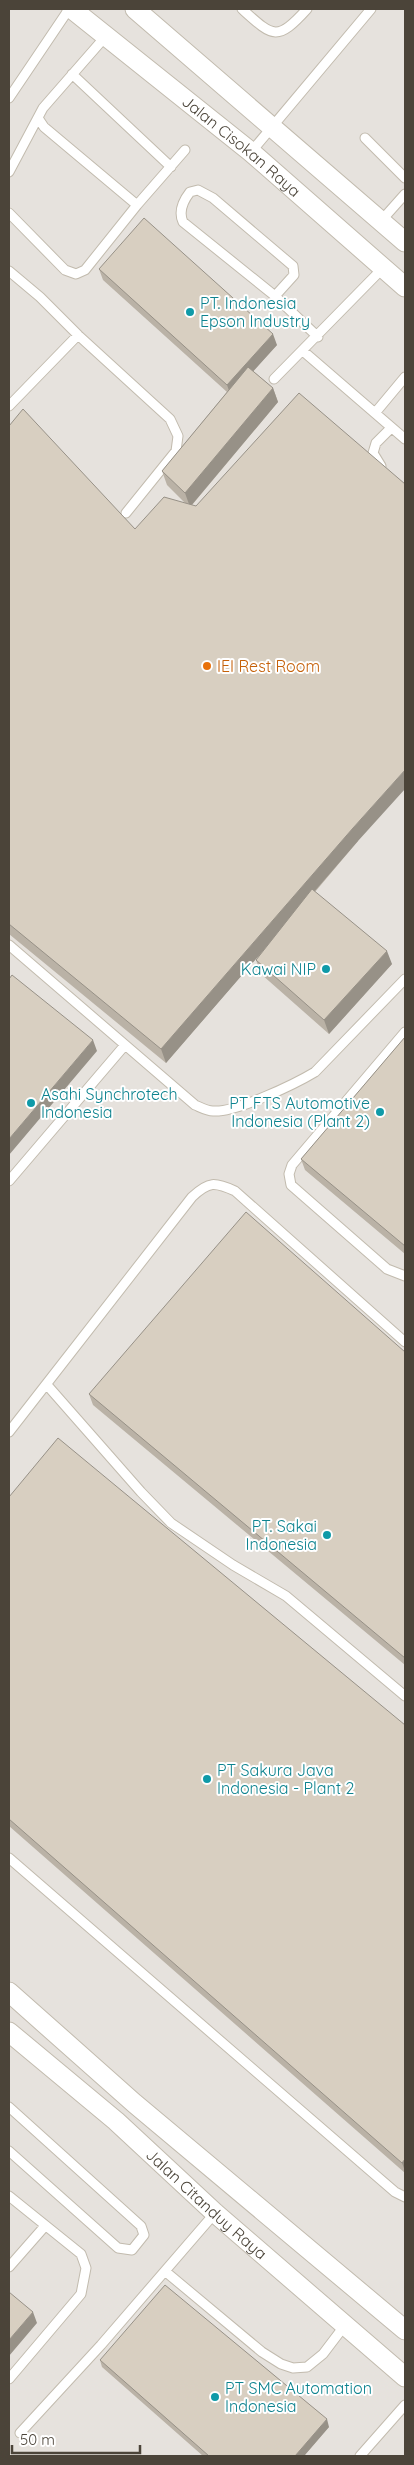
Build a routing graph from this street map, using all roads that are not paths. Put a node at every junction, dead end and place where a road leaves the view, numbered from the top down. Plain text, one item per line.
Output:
1 (71, 9) edge
2 (135, 9) edge
3 (242, 9) edge
4 (306, 9) edge
5 (371, 9) edge
6 (105, 36) junction
7 (72, 74) junction
8 (12, 84) edge
9 (9, 98) edge
10 (38, 118) junction
11 (271, 126) junction
12 (365, 138) dead end
13 (185, 150) dead end
14 (251, 152) junction
15 (171, 167) junction
16 (9, 172) edge
17 (405, 178) edge
18 (405, 194) edge
19 (137, 205) junction
20 (9, 213) edge
21 (381, 221) junction
22 (405, 242) edge
23 (383, 268) junction
24 (9, 271) edge
25 (405, 287) edge
26 (275, 296) junction
27 (78, 335) junction
28 (318, 337) junction
29 (303, 351) junction
30 (405, 377) edge
31 (274, 379) dead end
32 (9, 406) edge
33 (375, 413) junction
34 (391, 428) junction
35 (405, 439) edge
36 (388, 472) edge
37 (126, 513) dead end
38 (9, 945) edge
39 (405, 979) edge
40 (405, 1032) edge
41 (125, 1045) junction
42 (9, 1181) edge
43 (405, 1276) edge
44 (405, 1342) edge
45 (47, 1385) junction
46 (9, 1432) edge
47 (405, 1696) edge
48 (9, 1858) edge
49 (9, 1992) edge
50 (9, 2032) edge
51 (134, 2103) junction
52 (9, 2107) edge
53 (116, 2121) junction
54 (9, 2151) edge
55 (9, 2196) edge
56 (405, 2197) edge
57 (215, 2213) junction
58 (44, 2226) junction
59 (9, 2267) edge
60 (166, 2272) junction
61 (345, 2325) junction
62 (405, 2330) edge
63 (405, 2377) edge
64 (9, 2379) edge
65 (405, 2405) edge
66 (20, 2433) dead end
67 (360, 2456) edge

1 - 6 street, Jalan Cisokan Raya
1 - 8 lane
2 - 11 street, Jalan Cisokan Raya
3 - 4 lane
5 - 11 lane
6 - 7 lane
6 - 14 street, Jalan Cisokan Raya
7 - 10 lane
7 - 15 lane
8 - 9 lane
10 - 16 lane
10 - 19 lane
11 - 14 lane
11 - 21 street, Jalan Cisokan Raya
12 - 17 lane
13 - 15 lane
14 - 23 street, Jalan Cisokan Raya
15 - 19 lane
18 - 21 lane
19 - 20 lane
21 - 22 street, Jalan Cisokan Raya
23 - 25 street, Jalan Cisokan Raya
23 - 28 lane
24 - 27 lane
26 - 26 lane
26 - 28 lane
27 - 32 lane
27 - 37 lane
28 - 29 lane
29 - 31 lane
29 - 33 lane
30 - 33 lane
33 - 34 lane
34 - 35 lane
34 - 36 lane
38 - 41 lane
39 - 41 lane
40 - 43 lane
41 - 42 lane
44 - 45 lane
45 - 46 lane
45 - 47 lane
48 - 56 lane
49 - 51 street, Jalan Citanduy Raya
50 - 53 street, Jalan Citanduy Raya
51 - 53 street
51 - 62 street, Jalan Citanduy Raya
52 - 54 lane
53 - 57 street, Jalan Citanduy Raya
55 - 58 lane
57 - 60 lane
57 - 61 street, Jalan Citanduy Raya
58 - 59 lane
58 - 64 lane
60 - 61 lane
60 - 66 lane
61 - 63 street, Jalan Citanduy Raya
65 - 67 lane

